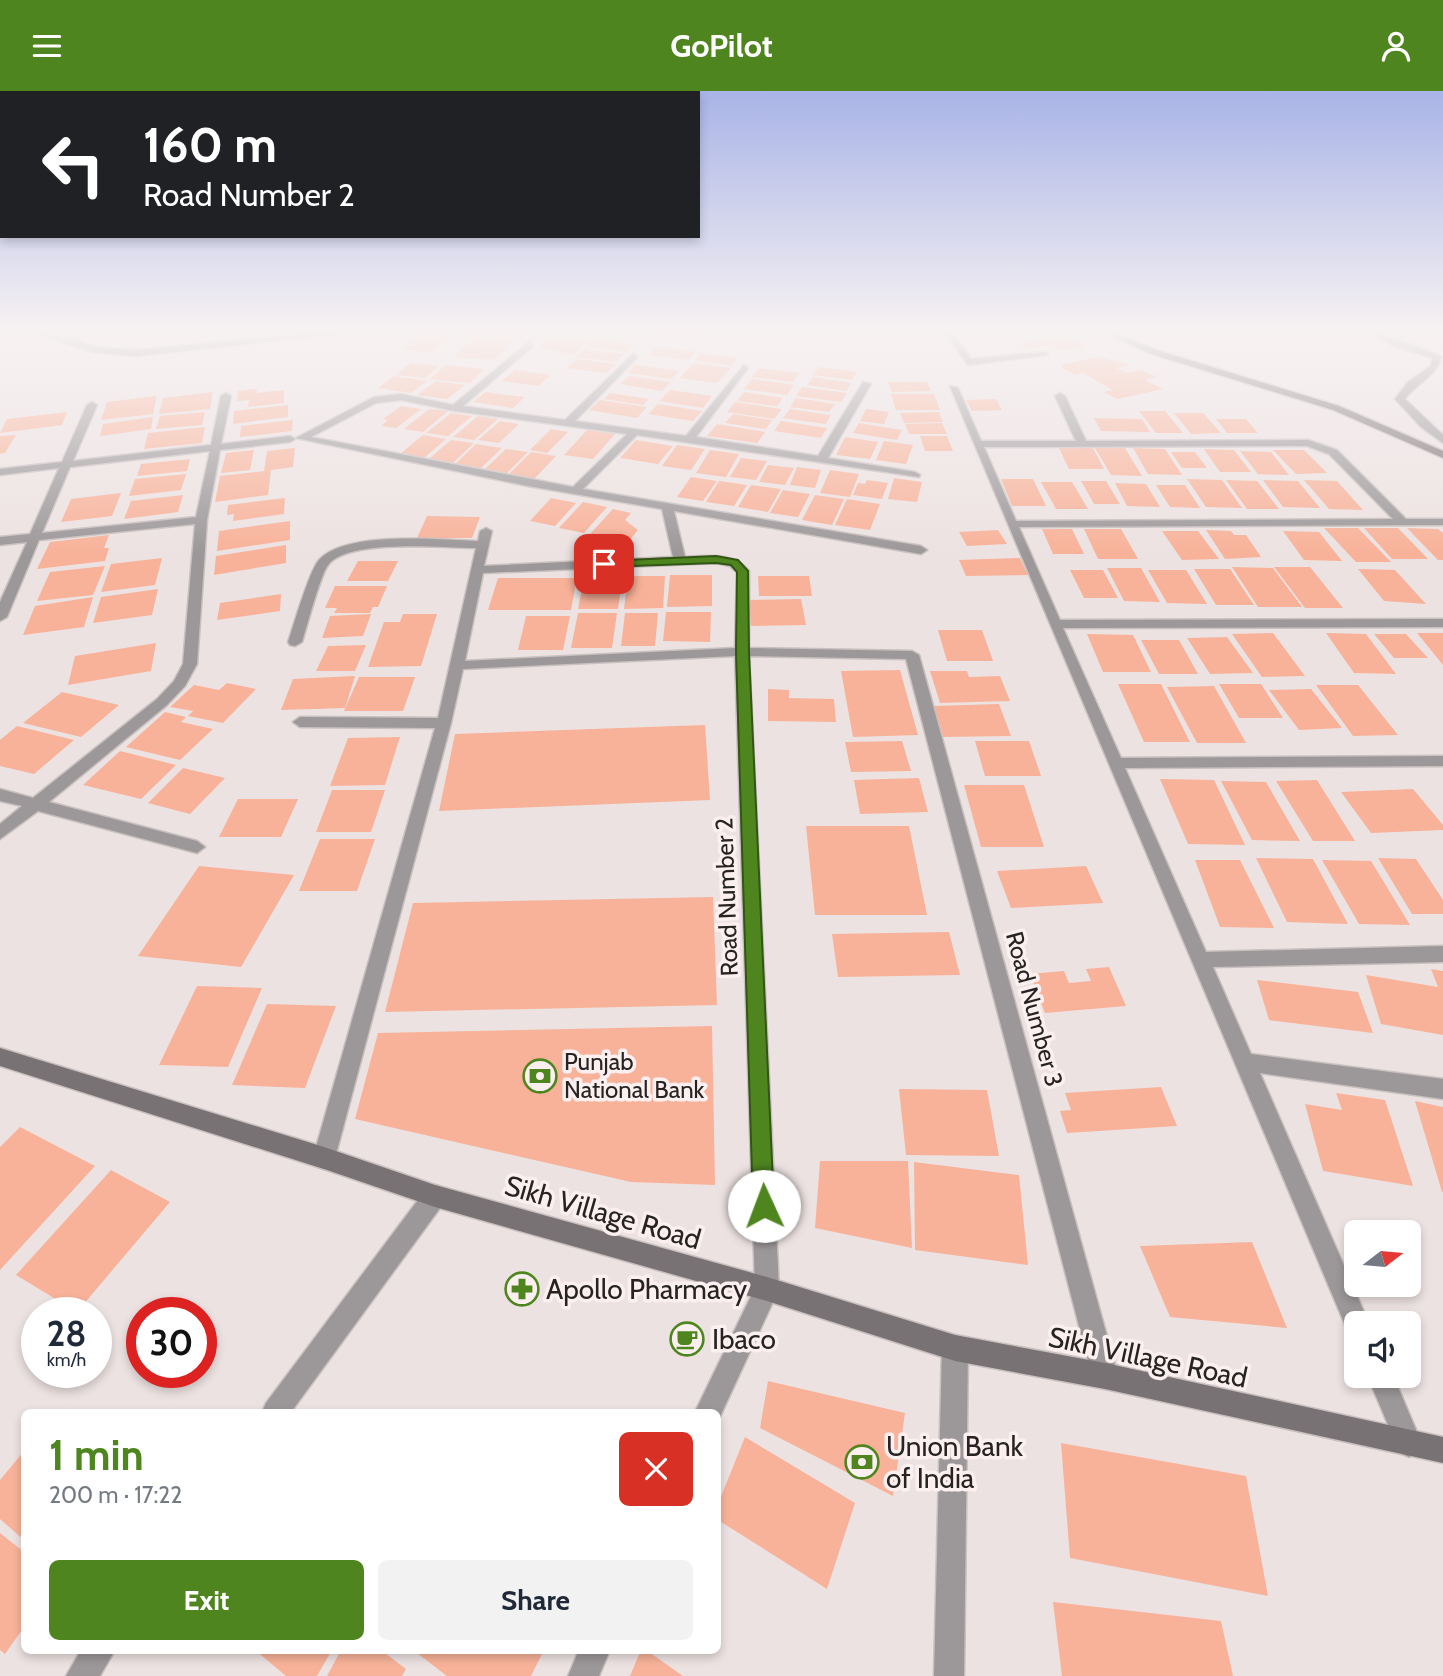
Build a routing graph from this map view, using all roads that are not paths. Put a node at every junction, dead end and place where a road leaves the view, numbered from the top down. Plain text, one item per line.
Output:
1 (92, 406) edge
2 (224, 406) edge
3 (364, 406) edge
4 (445, 406) edge
5 (457, 406) edge
6 (584, 406) edge
7 (715, 406) edge
8 (853, 406) edge
9 (961, 406) edge
10 (1065, 406) edge
11 (1308, 406) edge
12 (1330, 406) edge
13 (1406, 406) edge
14 (455, 408) junction
15 (567, 423) junction
16 (635, 431) junction
17 (295, 439) junction
18 (689, 439) junction
19 (1443, 440) edge
20 (1082, 443) junction
21 (979, 444) junction
22 (218, 446) junction
23 (1443, 455) edge
24 (822, 459) junction
25 (68, 464) junction
26 (1443, 464) edge
27 (0, 471) edge
28 (915, 475) dead end
29 (575, 491) junction
30 (667, 507) junction
31 (201, 520) junction
32 (1403, 522) junction
33 (1443, 522) edge
34 (1013, 524) junction
35 (36, 537) junction
36 (0, 541) edge
37 (921, 550) dead end
38 (680, 561) junction
39 (477, 570) junction
40 (0, 617) edge
41 (1443, 623) edge
42 (1056, 624) junction
43 (295, 642) dead end
44 (742, 652) junction
45 (458, 665) junction
46 (300, 722) dead end
47 (444, 723) junction
48 (1443, 761) edge
49 (1116, 763) junction
50 (0, 795) edge
51 (35, 805) junction
52 (0, 834) edge
53 (197, 847) dead end
54 (1443, 954) edge
55 (1201, 960) junction
56 (0, 1057) edge
57 (1245, 1062) junction
58 (1443, 1089) edge
59 (324, 1158) junction
60 (435, 1196) junction
61 (767, 1289) junction
62 (1352, 1311) edge
63 (956, 1348) junction
64 (1105, 1376) junction
65 (1385, 1388) edge
66 (277, 1409) edge
67 (709, 1409) edge
68 (1409, 1444) junction
69 (1443, 1450) edge
70 (97, 1654) edge
71 (593, 1654) edge
72 (81, 1676) edge
73 (583, 1676) edge
74 (949, 1676) edge

1 - 25 street
2 - 22 street
3 - 17 street
4 - 14 street
5 - 14 street
6 - 15 street
7 - 18 street
8 - 24 street
9 - 21 street
10 - 20 street
11 - 26 main road
12 - 23 main road
13 - 19 street
14 - 15 street
15 - 16 street
16 - 18 street
16 - 29 street
17 - 22 street
17 - 29 street
18 - 24 street
20 - 21 street
20 - 32 street
21 - 34 street
22 - 25 street
22 - 31 street
24 - 28 street
25 - 27 street
25 - 35 street
29 - 30 street
30 - 37 street
30 - 38 street
31 - 35 street
31 - 51 street
32 - 33 street
32 - 34 street
34 - 42 street
35 - 36 street
35 - 40 street
38 - 39 street
38 - 44 street, Road Number 2
39 - 43 street
39 - 45 street
41 - 42 street
42 - 49 street
44 - 45 street
44 - 61 street, Road Number 2
44 - 64 street, Road Number 3
45 - 47 street
46 - 47 street
47 - 59 street
48 - 49 street
49 - 55 street
50 - 51 street
51 - 52 street
51 - 53 street
54 - 55 street
55 - 57 street
56 - 59 main road, Sikh Village Road
57 - 58 street
57 - 62 street
59 - 60 main road, Sikh Village Road
60 - 61 main road, Sikh Village Road
60 - 66 street
61 - 63 main road, Sikh Village Road
61 - 67 street
63 - 64 main road, Sikh Village Road
63 - 74 street
64 - 68 main road, Sikh Village Road
65 - 68 street
68 - 69 main road, Sikh Village Road
70 - 72 street
71 - 73 street

